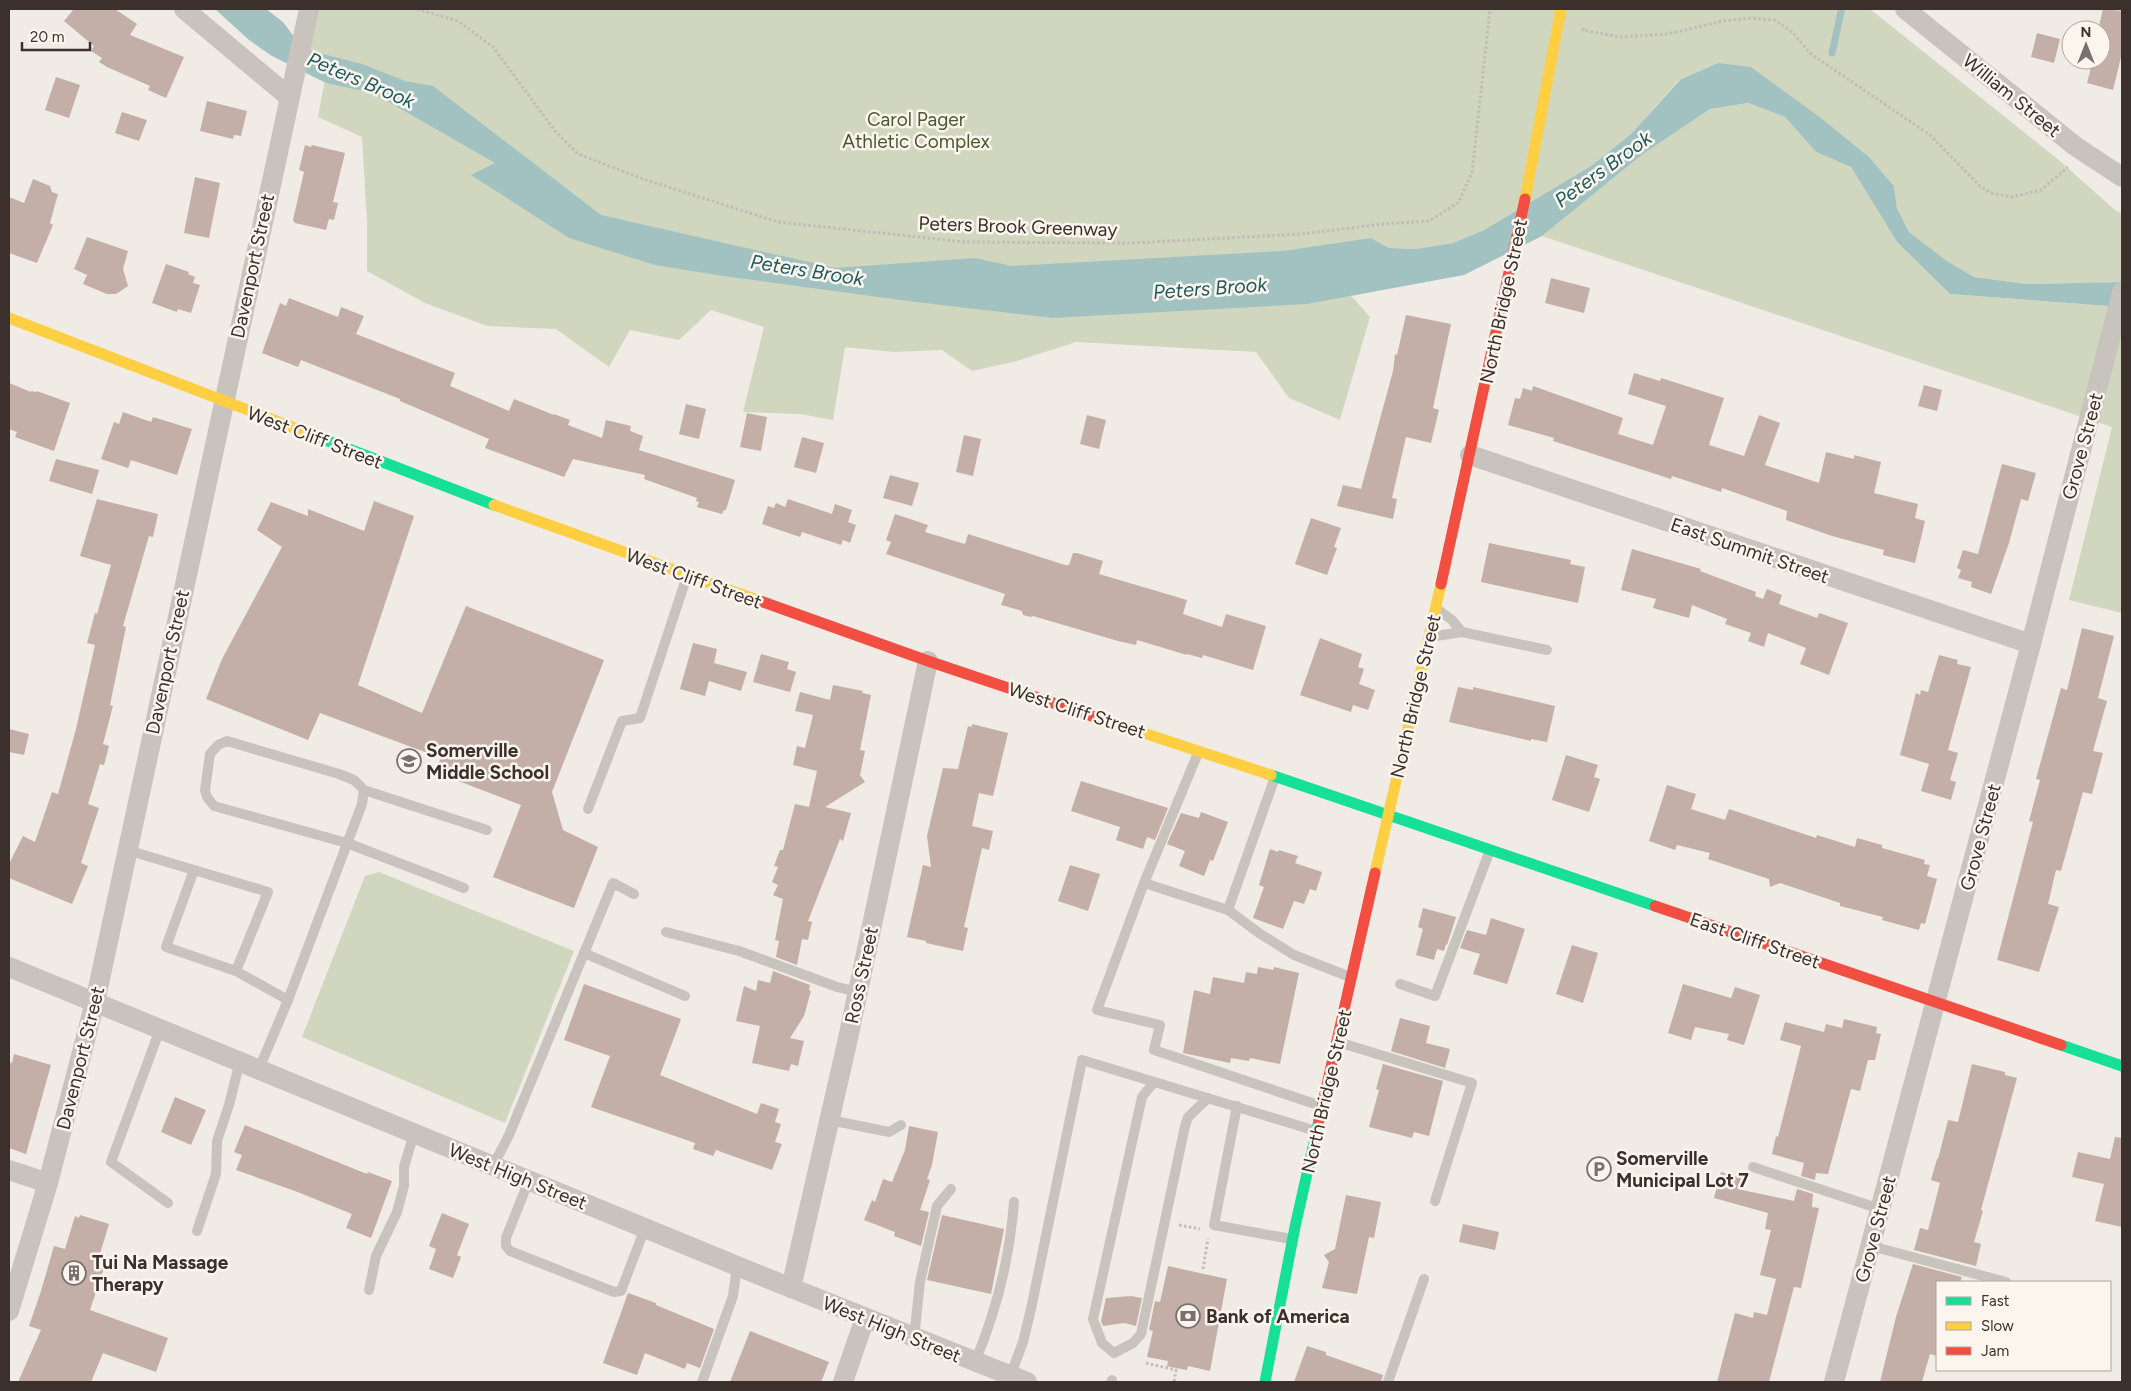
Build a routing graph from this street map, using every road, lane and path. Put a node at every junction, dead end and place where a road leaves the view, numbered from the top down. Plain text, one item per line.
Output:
1 (184, 9) edge
2 (309, 9) edge
3 (417, 9) edge
4 (1490, 9) edge
5 (1561, 9) edge
6 (1905, 9) edge
7 (1585, 23) dead end
8 (289, 97) junction
9 (2070, 165) dead end
10 (2122, 177) edge
11 (2122, 292) edge
12 (9, 318) edge
13 (223, 402) junction
14 (1470, 455) junction
15 (688, 575) junction
16 (1435, 608) junction
17 (1462, 632) junction
18 (1429, 637) junction
19 (2031, 644) junction
20 (1546, 650) dead end
21 (928, 661) junction
22 (1198, 751) junction
23 (1276, 776) junction
24 (364, 790) junction
25 (588, 809) dead end
26 (1388, 814) junction
27 (487, 830) dead end
28 (347, 843) junction
29 (1491, 849) junction
30 (127, 850) junction
31 (194, 870) junction
32 (1144, 883) junction
33 (464, 888) dead end
34 (634, 894) dead end
35 (1228, 910) junction
36 (666, 932) dead end
37 (584, 954) junction
38 (9, 967) edge
39 (236, 971) junction
40 (1352, 977) junction
41 (1400, 984) dead end
42 (858, 992) junction
43 (685, 996) dead end
44 (288, 1000) junction
45 (95, 1002) junction
46 (1936, 1003) junction
47 (160, 1029) junction
48 (1337, 1042) junction
49 (240, 1061) junction
50 (2122, 1066) edge
51 (259, 1069) junction
52 (1154, 1082) junction
53 (1208, 1098) junction
54 (1237, 1106) junction
55 (1322, 1106) junction
56 (830, 1120) junction
57 (901, 1125) dead end
58 (1317, 1131) junction
59 (414, 1133) junction
60 (493, 1166) junction
61 (1753, 1167) dead end
62 (9, 1170) edge
63 (529, 1180) junction
64 (48, 1183) junction
65 (950, 1189) dead end
66 (1435, 1201) dead end
67 (1014, 1202) dead end
68 (168, 1203) dead end
69 (1880, 1209) junction
70 (644, 1228) junction
71 (197, 1231) dead end
72 (1210, 1231) dead end
73 (1293, 1240) junction
74 (1871, 1246) junction
75 (737, 1266) junction
76 (1203, 1269) dead end
77 (1424, 1280) dead end
78 (2002, 1281) edge
79 (791, 1288) junction
80 (369, 1290) dead end
81 (9, 1311) edge
82 (865, 1318) junction
83 (914, 1338) junction
84 (975, 1362) junction
85 (1146, 1362) dead end
86 (1015, 1380) edge
87 (702, 1382) edge
88 (843, 1382) edge
89 (1174, 1382) edge
90 (1265, 1382) edge
91 (1388, 1382) edge
92 (1834, 1382) edge

1 - 8 street
2 - 8 street, Davenport Street
3 - 4 path, Peters Brook Greenway
5 - 14 street, North Bridge Street
6 - 10 street, William Street
7 - 9 path
8 - 13 street, Davenport Street
11 - 19 street, Grove Street
12 - 13 street, West Cliff Street
13 - 15 street, West Cliff Street
13 - 30 street, Davenport Street
14 - 16 street, North Bridge Street
14 - 19 street, East Summit Street
15 - 21 street, West Cliff Street
15 - 25 lane
16 - 17 lane
16 - 18 street, North Bridge Street
17 - 18 lane
17 - 20 lane
18 - 26 street, North Bridge Street
19 - 46 street, Grove Street
21 - 22 street, West Cliff Street
21 - 42 street, Ross Street
22 - 23 street, West Cliff Street
22 - 32 lane
23 - 26 street, West Cliff Street
23 - 35 lane
24 - 27 lane
24 - 28 lane
24 - 28 lane
26 - 29 street, East Cliff Street
26 - 40 street, North Bridge Street
28 - 33 lane
28 - 44 lane
29 - 41 lane
29 - 46 street, East Cliff Street
30 - 31 lane
30 - 45 street, Davenport Street
31 - 39 lane
31 - 39 lane
32 - 35 lane
32 - 55 lane
34 - 37 lane
35 - 40 lane
36 - 42 lane
37 - 43 lane
37 - 60 lane
38 - 45 street, West High Street
39 - 44 lane
40 - 48 street, North Bridge Street
42 - 56 street, Ross Street
44 - 51 lane
45 - 47 street, West High Street
45 - 64 street, Davenport Street
46 - 50 street, East Cliff Street
46 - 69 street, Grove Street
47 - 49 street, West High Street
47 - 68 lane
48 - 55 street, North Bridge Street
48 - 66 lane
49 - 51 street, West High Street
49 - 71 lane
51 - 59 street, West High Street
52 - 53 lane
52 - 53 lane
52 - 86 lane
53 - 54 lane
54 - 58 lane
54 - 73 lane
55 - 58 street, North Bridge Street
56 - 57 lane
56 - 79 street, Ross Street
58 - 73 street, North Bridge Street
59 - 60 street, West High Street
59 - 80 lane
60 - 63 street, West High Street
61 - 69 lane
62 - 64 street
63 - 70 street, West High Street
63 - 70 lane
64 - 81 street, Davenport Street
65 - 83 lane
67 - 84 lane
69 - 74 street, Grove Street
70 - 75 street, West High Street
72 - 76 path
73 - 90 street, North Bridge Street
74 - 78 lane
74 - 92 street, Grove Street
75 - 79 street, West High Street
75 - 87 lane
77 - 91 lane
79 - 82 street, West High Street
82 - 83 street, West High Street
82 - 88 street
83 - 84 street, West High Street
84 - 86 street, West High Street
85 - 89 path

